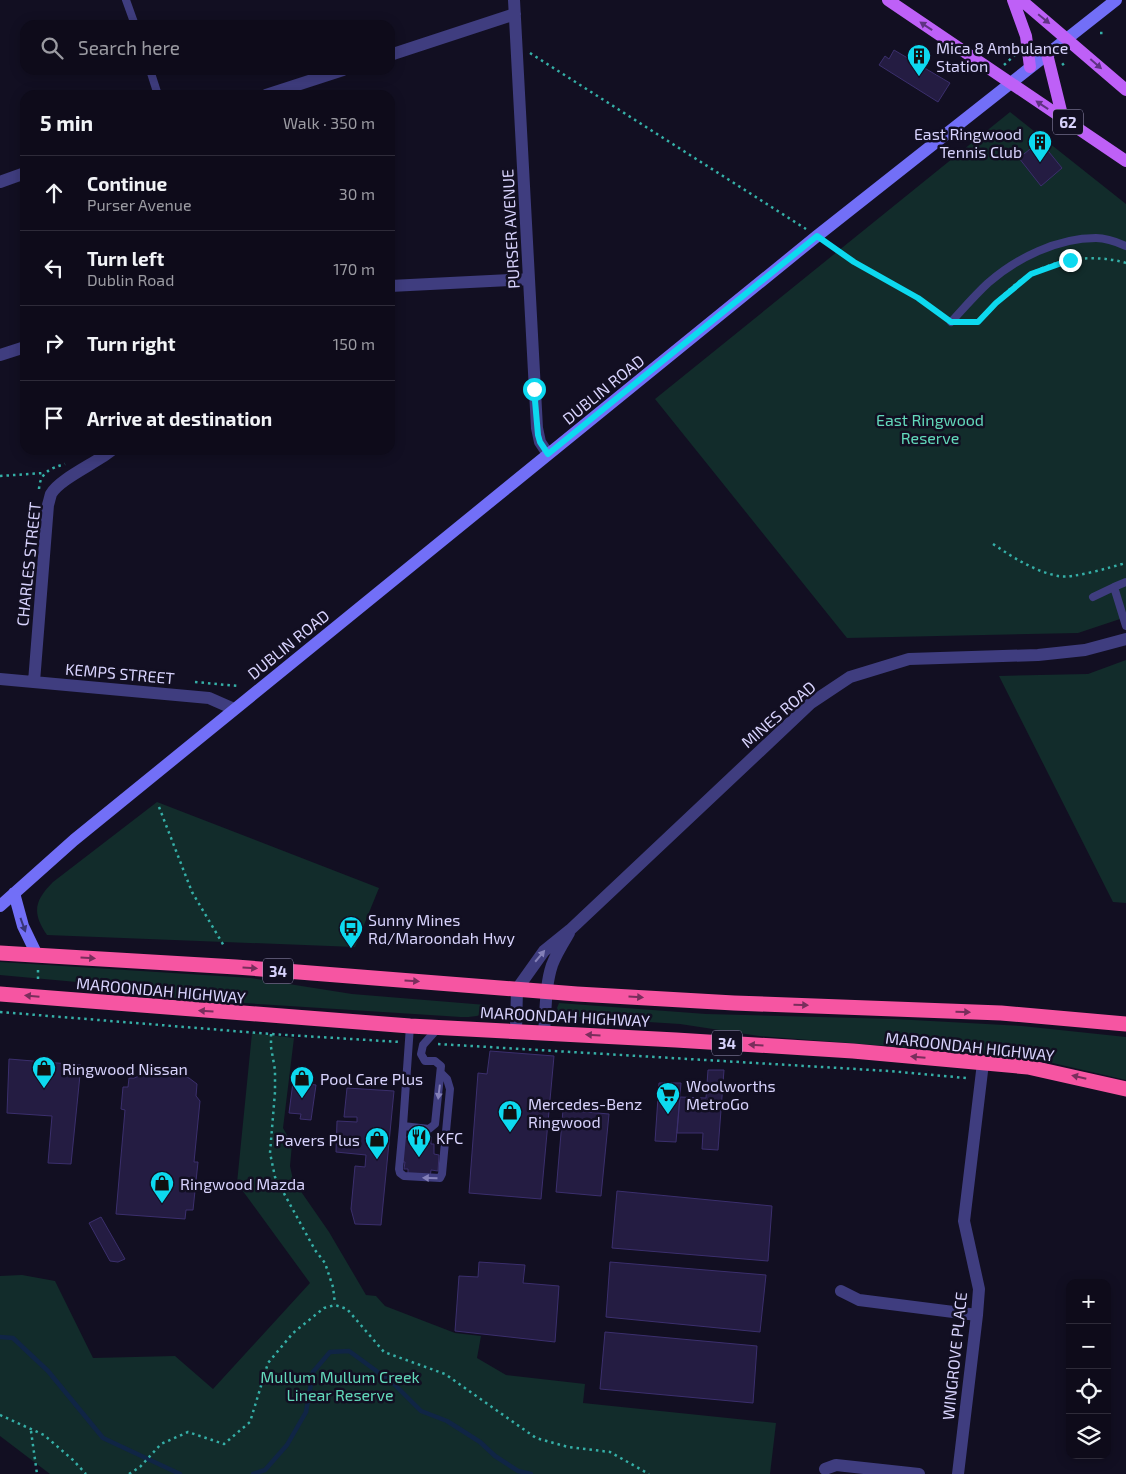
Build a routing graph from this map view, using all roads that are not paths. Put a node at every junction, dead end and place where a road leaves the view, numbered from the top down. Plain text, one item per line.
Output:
1 (126, 0) edge
2 (514, 0) edge
3 (888, 0) edge
4 (1013, 0) edge
5 (1021, 0) edge
6 (1116, 0) edge
7 (515, 14) junction
8 (133, 20) edge
9 (1067, 38) junction
10 (395, 53) edge
11 (1047, 54) junction
12 (1030, 67) junction
13 (152, 75) edge
14 (328, 75) edge
15 (1010, 83) junction
16 (156, 90) edge
17 (282, 90) edge
18 (1126, 90) edge
19 (1063, 119) junction
20 (1126, 161) edge
21 (20, 175) edge
22 (0, 182) edge
23 (1126, 246) edge
24 (529, 279) junction
25 (395, 286) edge
26 (951, 322) road end
27 (20, 350) edge
28 (0, 356) edge
29 (548, 454) junction
30 (106, 455) edge
31 (1126, 582) edge
32 (1114, 587) junction
33 (1093, 597) dead end
34 (1126, 626) edge
35 (1126, 639) edge
36 (0, 679) edge
37 (34, 682) junction
38 (234, 710) junction
39 (14, 893) junction
40 (0, 906) edge
41 (570, 930) junction
42 (0, 953) edge
43 (38, 960) junction
44 (517, 989) junction
45 (547, 992) junction
46 (0, 994) edge
47 (1126, 1024) edge
48 (410, 1026) junction
49 (438, 1028) junction
50 (516, 1031) junction
51 (544, 1033) junction
52 (982, 1063) junction
53 (441, 1073) junction
54 (1126, 1089) edge
55 (403, 1126) junction
56 (841, 1291) dead end
57 (977, 1315) junction
58 (825, 1469) dead end
59 (919, 1474) edge
60 (958, 1474) edge

1 - 8 lane
2 - 7 street, PURSER AVENUE
15 -> 3 main road, 62
4 - 12 main road
5 -> 9 main road
6 - 9 main road, DUBLIN ROAD
7 - 10 street
7 - 24 street, PURSER AVENUE
9 - 11 main road, DUBLIN ROAD
9 -> 18 main road
11 - 12 main road, DUBLIN ROAD
11 - 19 main road
12 - 15 main road, DUBLIN ROAD
13 - 16 lane
14 - 17 street
19 -> 15 main road, 62
15 - 29 main road, DUBLIN ROAD
19 - 20 main road, 62
21 - 22 street
23 - 26 lane
24 - 25 street
24 - 29 street, PURSER AVENUE
27 - 28 street
29 - 38 main road, DUBLIN ROAD
30 - 37 street, CHARLES STREET
31 - 32 lane
32 - 33 lane
32 - 34 lane
35 - 41 street, MINES ROAD
36 - 37 street, KEMPS STREET
37 - 38 street, KEMPS STREET
38 - 39 main road, DUBLIN ROAD
39 - 40 main road, DUBLIN ROAD
39 -> 43 main road
44 -> 41 street, MINES ROAD
41 - 45 street, MINES ROAD
42 - 43 highway, MAROONDAH HIGHWAY / 34
43 -> 44 highway, MAROONDAH HIGHWAY / 34
44 - 45 highway, MAROONDAH HIGHWAY / 34
44 - 50 street
45 -> 47 highway, MAROONDAH HIGHWAY / 34
45 - 51 street, MINES ROAD
48 -> 46 highway, MAROONDAH HIGHWAY / 34
48 - 49 highway, MAROONDAH HIGHWAY / 34
48 - 55 lane
49 - 50 highway, MAROONDAH HIGHWAY / 34
49 - 53 lane
50 - 51 highway, MAROONDAH HIGHWAY / 34
52 -> 51 highway, MAROONDAH HIGHWAY / 34
54 -> 52 highway, MAROONDAH HIGHWAY / 34
52 - 57 street, WINGROVE PLACE
53 -> 55 lane
53 -> 55 lane
56 - 57 street
57 - 60 street, WINGROVE PLACE
58 - 59 street

